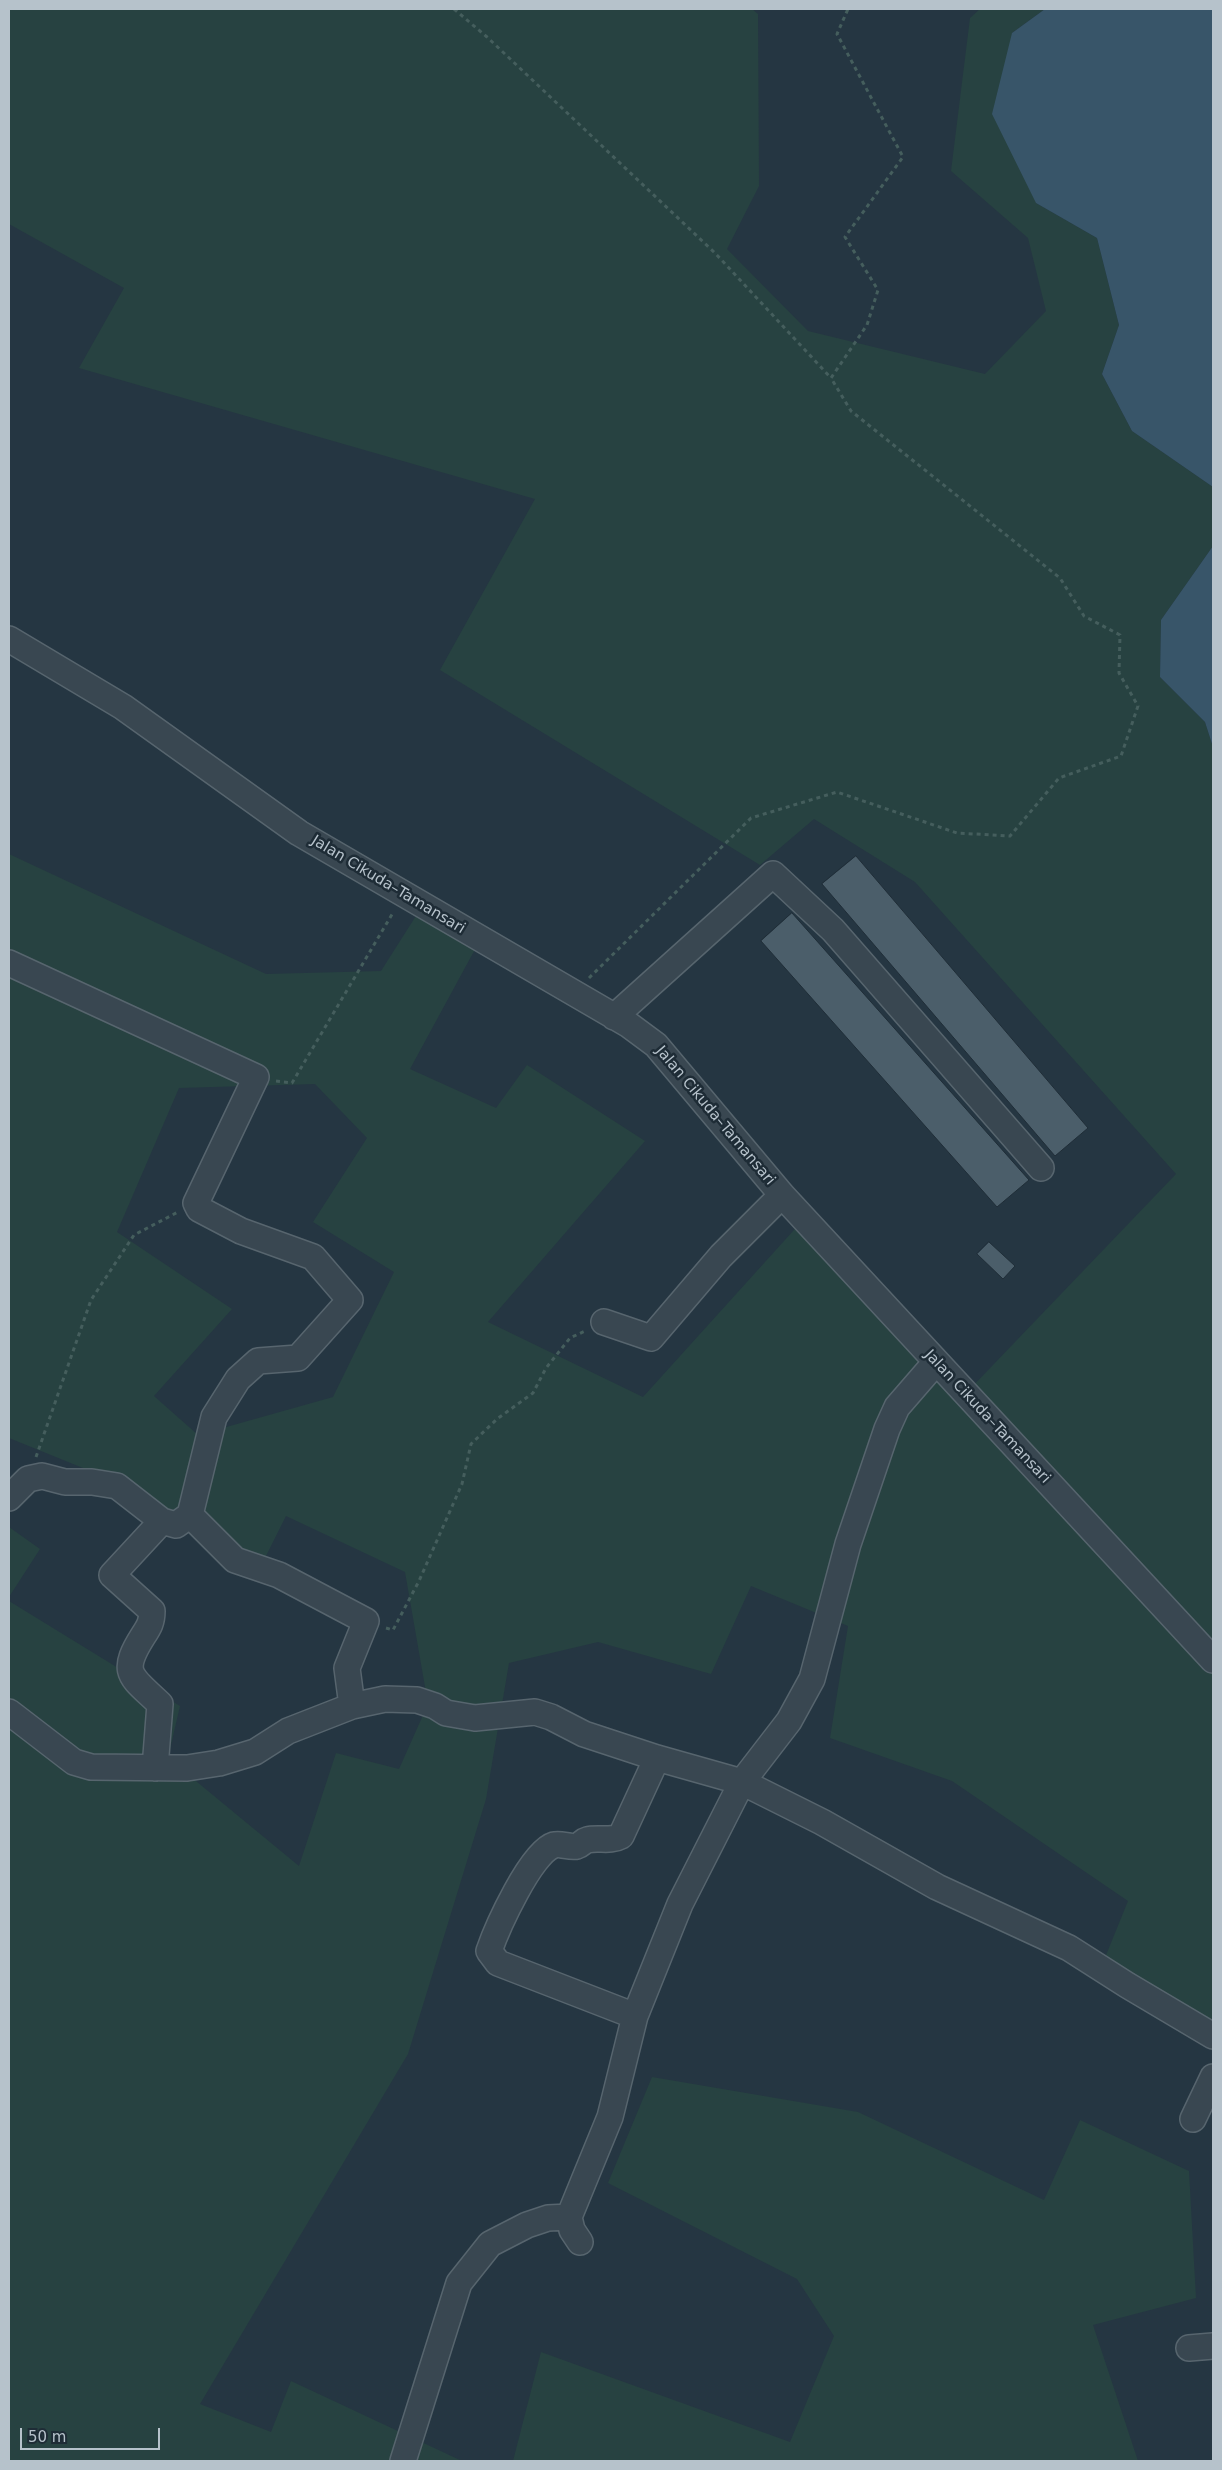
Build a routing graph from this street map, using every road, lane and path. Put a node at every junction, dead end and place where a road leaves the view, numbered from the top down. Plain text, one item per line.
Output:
1 (454, 9) edge
2 (848, 9) edge
3 (831, 378) junction
4 (9, 639) edge
5 (404, 894) junction
6 (9, 963) edge
7 (573, 994) junction
8 (614, 1017) junction
9 (256, 1077) junction
10 (1041, 1168) dead end
11 (782, 1195) junction
12 (196, 1203) junction
13 (604, 1322) joint
14 (936, 1362) junction
15 (28, 1479) junction
16 (9, 1498) edge
17 (190, 1515) junction
18 (162, 1521) junction
19 (366, 1621) junction
20 (1213, 1660) edge
21 (352, 1706) junction
22 (9, 1712) edge
23 (657, 1758) junction
24 (155, 1768) junction
25 (742, 1782) junction
26 (635, 2016) junction
27 (1213, 2036) edge
28 (1213, 2077) edge
29 (1193, 2119) dead end
30 (569, 2217) junction
31 (580, 2242) dead end
32 (403, 2461) edge

1 - 3 path
2 - 3 path
3 - 7 path
4 - 5 street, Jalan Cikuda–Tamansari
5 - 7 street, Jalan Cikuda–Tamansari
5 - 9 path
6 - 9 street
7 - 8 street, Jalan Cikuda–Tamansari
8 - 10 street
8 - 11 street, Jalan Cikuda–Tamansari
9 - 12 street
11 - 13 street
11 - 14 street, Jalan Cikuda–Tamansari
12 - 15 path
12 - 17 street
13 - 19 path
14 - 20 street, Jalan Cikuda–Tamansari
14 - 25 street
15 - 16 street
15 - 18 street
17 - 18 street
17 - 19 street
18 - 24 street
19 - 21 street
21 - 23 street
21 - 24 street
22 - 24 street
23 - 25 street
23 - 26 street
25 - 26 street
25 - 27 street
26 - 30 street
28 - 29 street
30 - 31 street
30 - 32 street

